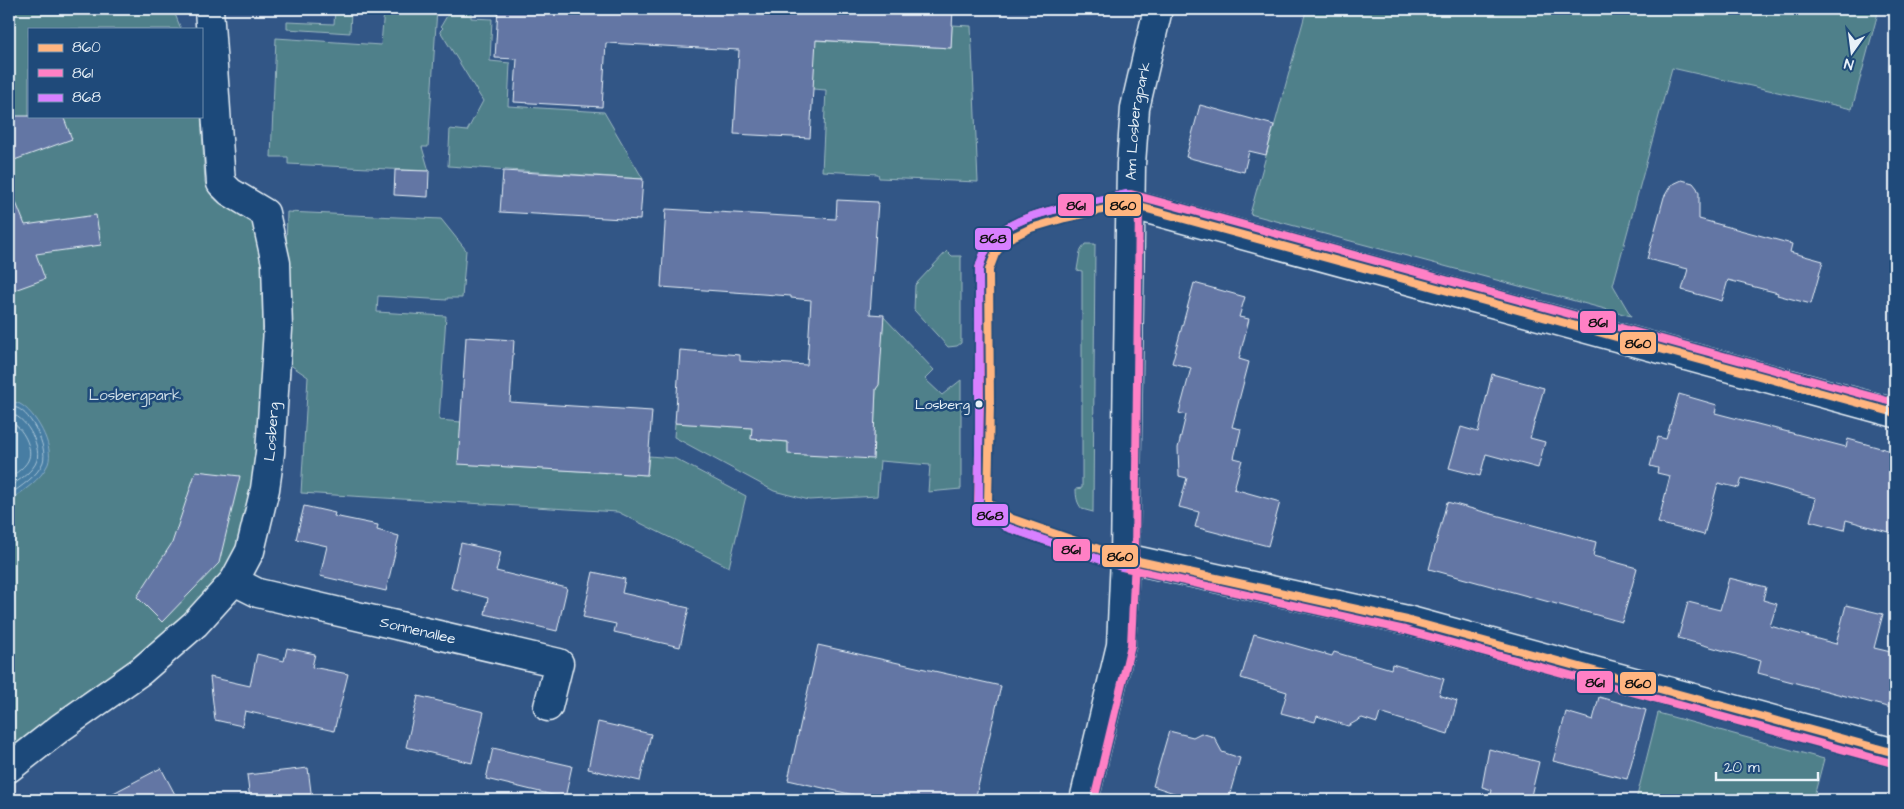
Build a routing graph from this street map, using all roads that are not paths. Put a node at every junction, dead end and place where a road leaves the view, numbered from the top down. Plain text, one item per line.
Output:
1 (209, 9) edge
2 (1158, 9) edge
3 (1129, 204) junction
4 (1895, 413) edge
5 (1125, 558) junction
6 (234, 581) junction
7 (548, 707) dead end
8 (1895, 753) edge
9 (9, 768) edge
10 (1084, 800) edge

1 - 6 street, Losberg
2 - 3 street, Am Losbergpark
3 - 4 street
3 - 5 street, Am Losbergpark
5 - 8 street
5 - 10 street, Am Losbergpark
6 - 7 street, Sonnenallee
6 - 9 street, Losberg

